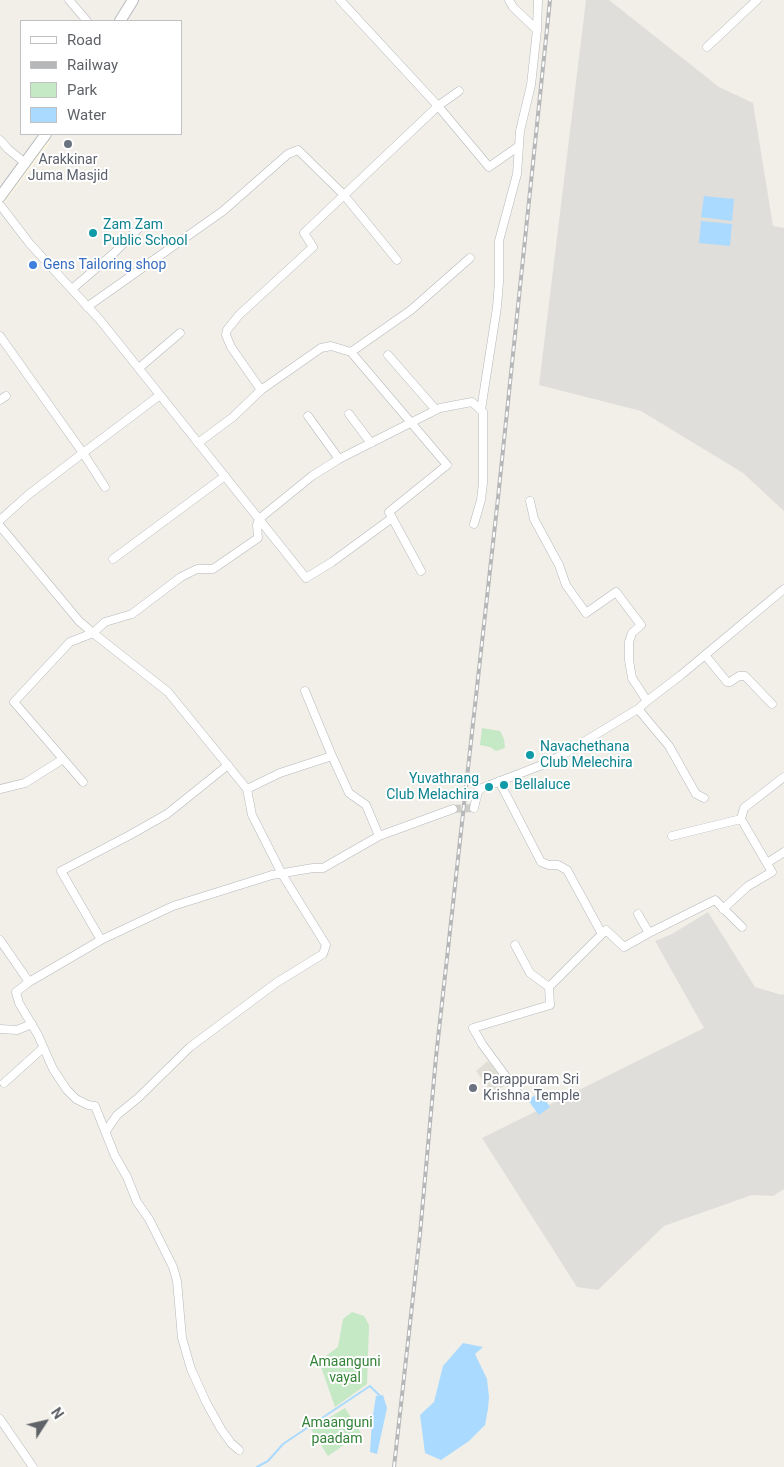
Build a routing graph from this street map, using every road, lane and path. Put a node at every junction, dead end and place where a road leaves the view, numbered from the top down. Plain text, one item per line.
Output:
1 (69, 0) edge
2 (133, 0) edge
3 (340, 0) edge
4 (509, 0) edge
5 (538, 0) edge
6 (757, 0) edge
7 (86, 20) edge
8 (121, 20) edge
9 (537, 30) junction
10 (706, 47) dead end
11 (459, 91) dead end
12 (438, 106) junction
13 (45, 135) edge
14 (0, 140) edge
15 (519, 146) junction
16 (26, 163) junction
17 (344, 195) junction
18 (0, 197) edge
19 (0, 205) edge
20 (139, 228) dead end
21 (470, 258) dead end
22 (397, 260) dead end
23 (72, 290) junction
24 (87, 307) junction
25 (180, 334) dead end
26 (0, 336) edge
27 (351, 352) junction
28 (388, 355) dead end
29 (139, 368) junction
30 (261, 390) junction
31 (160, 395) junction
32 (436, 410) junction
33 (481, 410) junction
34 (349, 414) dead end
35 (308, 416) dead end
36 (412, 423) junction
37 (198, 443) junction
38 (371, 444) junction
39 (83, 453) junction
40 (339, 459) junction
41 (225, 476) junction
42 (105, 487) dead end
43 (530, 501) dead end
44 (392, 518) junction
45 (259, 519) junction
46 (0, 520) edge
47 (474, 524) dead end
48 (0, 526) edge
49 (113, 559) dead end
50 (421, 571) dead end
51 (784, 589) edge
52 (93, 633) junction
53 (705, 655) junction
54 (305, 691) dead end
55 (647, 701) junction
56 (772, 704) dead end
57 (638, 709) junction
58 (332, 756) junction
59 (63, 759) junction
60 (228, 765) junction
61 (784, 777) edge
62 (499, 781) junction
63 (83, 782) dead end
64 (247, 788) junction
65 (0, 790) edge
66 (704, 798) dead end
67 (474, 808) dead end
68 (453, 810) tunnel mouth
69 (741, 819) junction
70 (379, 836) junction
71 (672, 836) dead end
72 (784, 852) edge
73 (767, 863) junction
74 (282, 874) junction
75 (723, 909) junction
76 (638, 914) dead end
77 (742, 927) dead end
78 (650, 933) junction
79 (602, 934) junction
80 (0, 940) edge
81 (101, 940) junction
82 (515, 945) dead end
83 (29, 982) junction
84 (549, 987) junction
85 (32, 1024) junction
86 (0, 1028) edge
87 (43, 1048) junction
88 (4, 1083) dead end
89 (521, 1097) dead end
90 (106, 1131) junction
91 (0, 1419) edge
92 (239, 1450) dead end
93 (33, 1467) edge

1 - 7 street
2 - 8 main road
3 - 12 street
4 - 9 street
5 - 9 street
6 - 10 street
9 - 15 street
11 - 12 street
12 - 15 street
12 - 17 street
13 - 16 main road
14 - 16 street
15 - 33 street
16 - 18 main road
17 - 22 street
17 - 24 street
17 - 30 street
19 - 23 street
20 - 23 street
21 - 27 street
23 - 24 street
24 - 29 street
25 - 29 street
26 - 39 street
27 - 30 street
27 - 36 street
28 - 32 street
29 - 31 street
30 - 37 street
31 - 37 street
31 - 39 street
32 - 33 street
32 - 36 street
33 - 47 street
34 - 38 street
35 - 40 street
36 - 38 street
36 - 44 street
37 - 41 street
38 - 40 street
39 - 42 street
39 - 46 street
40 - 45 street
41 - 45 street
41 - 49 street
43 - 55 street
44 - 45 street
44 - 50 street
45 - 52 street
48 - 52 street
51 - 53 street
52 - 59 street
52 - 60 street
53 - 55 street
53 - 56 street
54 - 58 street
55 - 57 street
57 - 62 street
57 - 66 street
58 - 64 street
58 - 70 street
59 - 63 street
59 - 65 street
60 - 64 street
60 - 81 street
61 - 69 street
62 - 67 street
62 - 79 street
64 - 74 street
68 - 70 street
69 - 71 street
69 - 73 street
70 - 74 street
72 - 73 street
73 - 75 street
74 - 81 street
74 - 90 street
75 - 77 street
75 - 78 street
76 - 78 street
78 - 79 street
79 - 84 street
80 - 83 street
81 - 83 street
82 - 84 street
83 - 85 street
84 - 89 street
85 - 86 street
85 - 87 street
87 - 88 street
87 - 90 street
90 - 92 street
91 - 93 street

